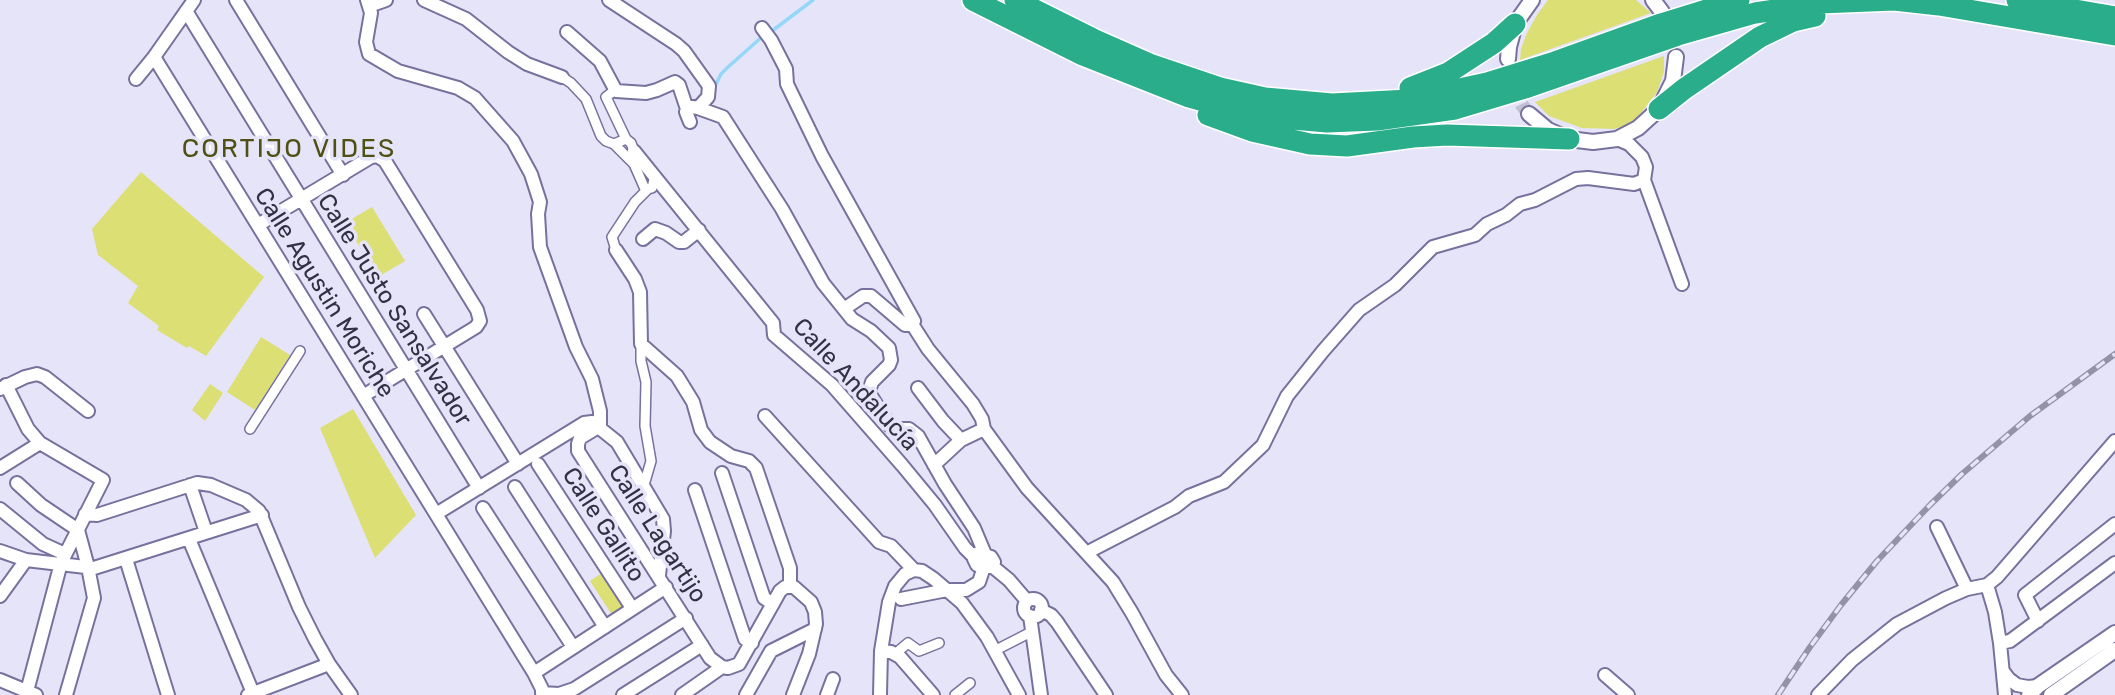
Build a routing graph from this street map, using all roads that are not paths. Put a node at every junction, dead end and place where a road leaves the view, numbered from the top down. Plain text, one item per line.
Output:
1 (236, 0) edge
2 (386, 0) edge
3 (424, 0) edge
4 (609, 0) edge
5 (973, 0) edge
6 (1015, 0) edge
7 (1532, 0) edge
8 (1653, 0) edge
9 (1739, 0) edge
10 (2017, 0) edge
11 (368, 3) edge
12 (190, 6) edge
13 (1662, 12) dead end
14 (2115, 17) edge
15 (1516, 24) junction
16 (2055, 24) junction
17 (762, 28) dead end
18 (567, 33) dead end
19 (2115, 35) edge
20 (154, 57) junction
21 (1676, 57) dead end
22 (1508, 59) dead end
23 (562, 77) joint
24 (136, 79) dead end
25 (1142, 79) junction
26 (1220, 88) junction
27 (615, 90) junction
28 (693, 108) junction
29 (1659, 109) junction
30 (1529, 114) tunnel mouth
31 (690, 122) dead end
32 (625, 139) junction
33 (1569, 139) junction
34 (1617, 139) junction
35 (614, 144) junction
36 (634, 151) joint
37 (343, 174) junction
38 (654, 175) junction
39 (1644, 180) junction
40 (647, 190) junction
41 (301, 200) junction
42 (258, 225) junction
43 (699, 230) junction
44 (643, 239) dead end
45 (616, 250) joint
46 (1682, 284) dead end
47 (844, 309) junction
48 (424, 314) dead end
49 (912, 324) junction
50 (641, 344) junction
51 (445, 346) junction
52 (300, 351) dead end
53 (405, 370) junction
54 (3, 387) edge
55 (918, 388) dead end
56 (363, 396) junction
57 (88, 411) dead end
58 (765, 416) dead end
59 (600, 426) junction
60 (250, 429) dead end
61 (984, 429) junction
62 (961, 440) junction
63 (2115, 441) edge
64 (40, 443) junction
65 (518, 464) junction
66 (538, 464) dead end
67 (934, 465) junction
68 (0, 468) edge
69 (722, 473) dead end
70 (18, 483) dead end
71 (190, 485) junction
72 (644, 485) junction
73 (516, 487) dead end
74 (479, 488) junction
75 (695, 490) dead end
76 (483, 508) dead end
77 (0, 509) edge
78 (85, 514) junction
79 (436, 514) junction
80 (261, 515) junction
81 (2115, 524) edge
82 (1937, 527) dead end
83 (78, 530) junction
84 (206, 532) junction
85 (189, 539) junction
86 (0, 551) edge
87 (1088, 552) junction
88 (63, 559) junction
89 (126, 559) junction
90 (26, 560) junction
91 (984, 561) junction
92 (2115, 563) edge
93 (88, 567) junction
94 (914, 570) junction
95 (659, 575) junction
96 (1987, 585) junction
97 (666, 587) junction
98 (790, 587) junction
99 (1966, 589) junction
100 (947, 590) junction
101 (0, 596) edge
102 (895, 601) junction
103 (773, 604) junction
104 (632, 608) junction
105 (1036, 613) junction
106 (685, 618) junction
107 (2038, 621) junction
108 (605, 627) junction
109 (816, 628) junction
110 (1031, 632) junction
111 (2115, 634) edge
112 (752, 643) junction
113 (939, 643) dead end
114 (2000, 643) junction
115 (702, 645) junction
116 (573, 648) junction
117 (2115, 650) edge
118 (881, 651) junction
119 (994, 651) junction
120 (895, 654) junction
121 (329, 664) junction
122 (722, 667) junction
123 (2003, 671) junction
124 (534, 673) junction
125 (1605, 675) dead end
126 (833, 679) dead end
127 (0, 680) edge
128 (970, 683) dead end
129 (2033, 691) edge
130 (30, 694) edge
131 (250, 694) edge
132 (541, 694) edge
133 (66, 695) edge
134 (168, 695) edge
135 (351, 695) edge
136 (622, 695) edge
137 (682, 695) edge
138 (746, 695) edge
139 (793, 695) edge
140 (827, 695) edge
141 (880, 695) edge
142 (933, 695) edge
143 (955, 695) edge
144 (1019, 695) edge
145 (1041, 695) edge
146 (1106, 695) edge
147 (1182, 695) edge
148 (1628, 695) edge
149 (1818, 695) edge
150 (2005, 695) edge
151 (2051, 695) edge

1 - 37 street
2 - 11 street
3 - 23 street
4 - 28 street
5 - 25 highway
6 - 26 highway
7 - 15 street
8 - 13 street
9 - 26 highway
10 - 14 highway
11 - 59 street
12 - 20 street
12 - 41 street, Calle Justo Sansalvador
15 - 22 street
15 - 26 highway
16 - 19 highway
16 - 25 highway
16 - 29 highway
17 - 49 street
18 - 27 street
20 - 24 street
20 - 42 street, Calle Agustin Moriche
21 - 29 street
23 - 35 street
25 - 33 highway
27 - 28 street
27 - 32 street, Calle Andalucía
28 - 31 street
28 - 47 street
29 - 34 street
30 - 33 street
32 - 35 street
32 - 36 street, Calle Andalucía
33 - 34 street
34 - 39 street
35 - 40 street
36 - 38 street, Calle Andalucía
37 - 41 street
37 - 51 street
38 - 40 street
38 - 43 street, Calle Andalucía
39 - 46 street
39 - 87 street
40 - 45 street
41 - 42 street
41 - 53 street, Calle Justo Sansalvador
42 - 56 street, Calle Agustin Moriche
43 - 44 street
43 - 91 street, Calle Andalucía
45 - 50 street
47 - 49 street
47 - 67 street
48 - 51 street
49 - 61 street
50 - 72 street
50 - 98 street
51 - 53 street
51 - 65 street
52 - 60 street
53 - 56 street
53 - 74 street, Calle Justo Sansalvador
54 - 57 street
54 - 64 street
55 - 62 street
56 - 79 street, Calle Agustin Moriche
58 - 94 street
59 - 65 street
59 - 72 street
59 - 95 street, Calle Lagartijo
61 - 62 street
61 - 87 street
62 - 67 street
63 - 96 street
64 - 68 street
64 - 78 street
65 - 74 street
66 - 104 street, Calle Gallito
67 - 91 street
69 - 103 street
70 - 83 street
71 - 78 street
71 - 80 street
71 - 84 street
72 - 95 street
73 - 108 street
74 - 79 street
75 - 112 street
76 - 116 street
77 - 88 street
78 - 83 street
79 - 124 street, Calle Agustin Moriche
80 - 84 street
80 - 121 street
81 - 107 street
82 - 99 street
83 - 88 street
83 - 93 street
84 - 85 street
85 - 89 street
85 - 131 street
86 - 90 street
87 - 147 street
88 - 90 street
88 - 93 street
88 - 130 street
89 - 93 street
89 - 134 street
90 - 101 street
91 - 100 street
91 - 105 street
92 - 107 street
93 - 133 street
94 - 100 street
94 - 102 street
95 - 97 street, Calle Lagartijo
96 - 99 street
96 - 114 street
97 - 104 street
97 - 106 street, Calle Lagartijo
98 - 103 street
98 - 109 street
99 - 149 street
100 - 102 street
100 - 119 street
102 - 118 street
103 - 112 street
104 - 108 street
105 - 110 street
105 - 146 street
106 - 115 street, Calle Lagartijo
106 - 132 street
107 - 114 street
108 - 116 street
109 - 138 street
109 - 139 street
110 - 119 street
110 - 145 street
111 - 129 street
112 - 122 street
113 - 120 street
114 - 123 street
115 - 122 street, Calle Lagartijo
115 - 136 street
116 - 124 street
117 - 151 street
118 - 120 street
118 - 141 street
119 - 144 street
120 - 142 street
121 - 131 street
121 - 135 street
122 - 137 street
123 - 129 street
123 - 150 street
124 - 132 street, Calle Agustin Moriche
125 - 148 street
126 - 140 street
127 - 130 street
128 - 143 street

